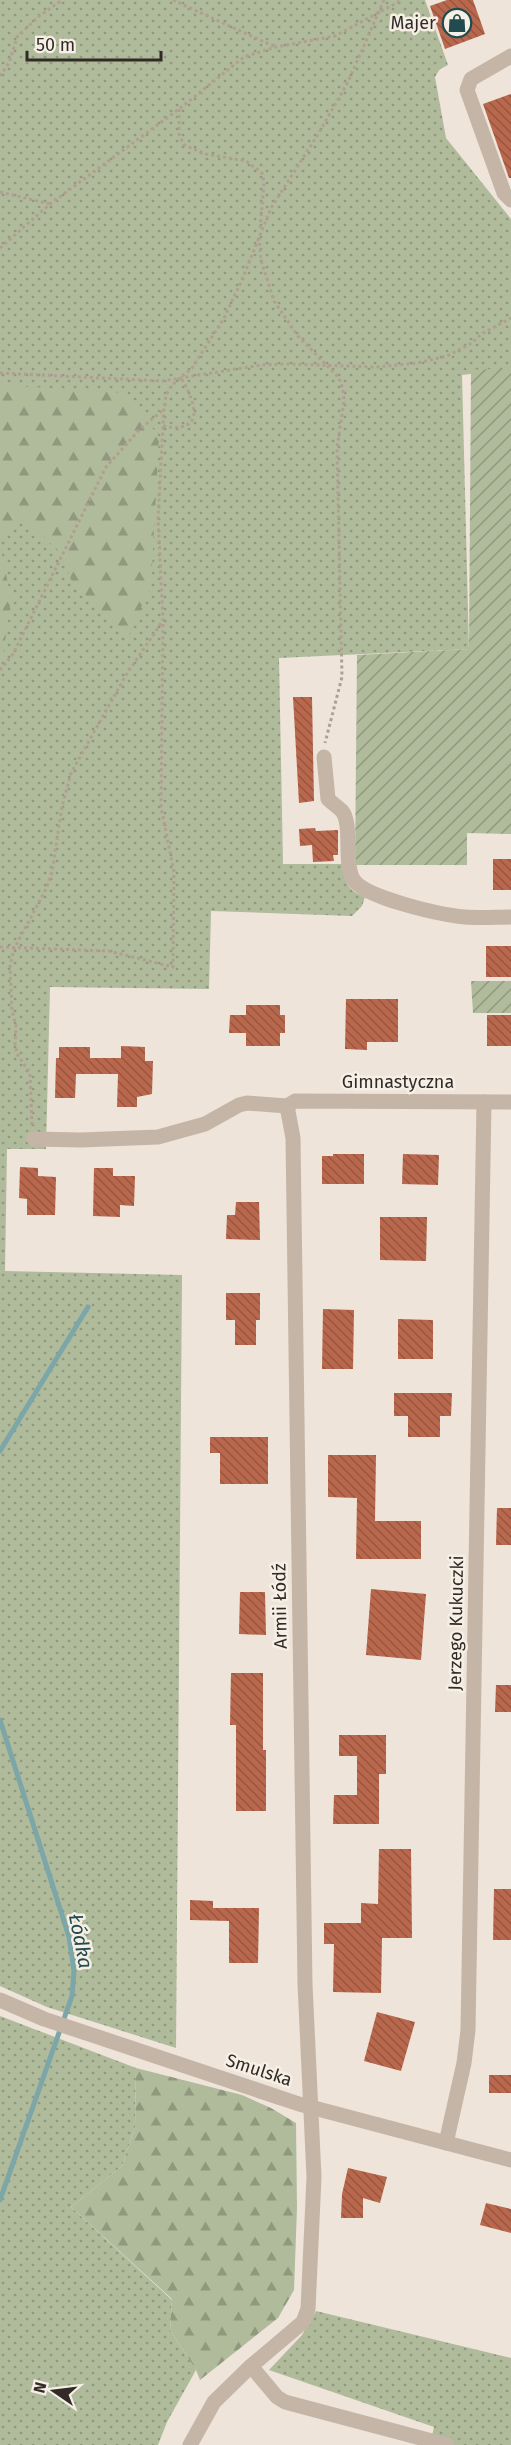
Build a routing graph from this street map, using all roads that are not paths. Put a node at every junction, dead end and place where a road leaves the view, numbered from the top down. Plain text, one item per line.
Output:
1 (511, 56) edge
2 (511, 200) edge
3 (324, 757) road end
4 (511, 917) edge
5 (484, 1102) junction
6 (511, 1102) edge
7 (287, 1106) junction
8 (34, 1139) road end
9 (0, 2000) edge
10 (311, 2106) junction
11 (446, 2143) junction
12 (511, 2160) edge
13 (251, 2366) junction
14 (190, 2445) edge
15 (447, 2445) edge

1 - 2 street
3 - 4 street
5 - 6 street, Gimnastyczna
5 - 7 street, Gimnastyczna
5 - 11 street, Jerzego Kukuczki
7 - 8 street, Gimnastyczna
7 - 10 street, Armii Łódź
9 - 10 street, Smulska
10 - 11 street, Smulska
10 - 13 street, Armii Łódź
11 - 12 street, Smulska
13 - 14 street, Armii Łódź
13 - 15 street

